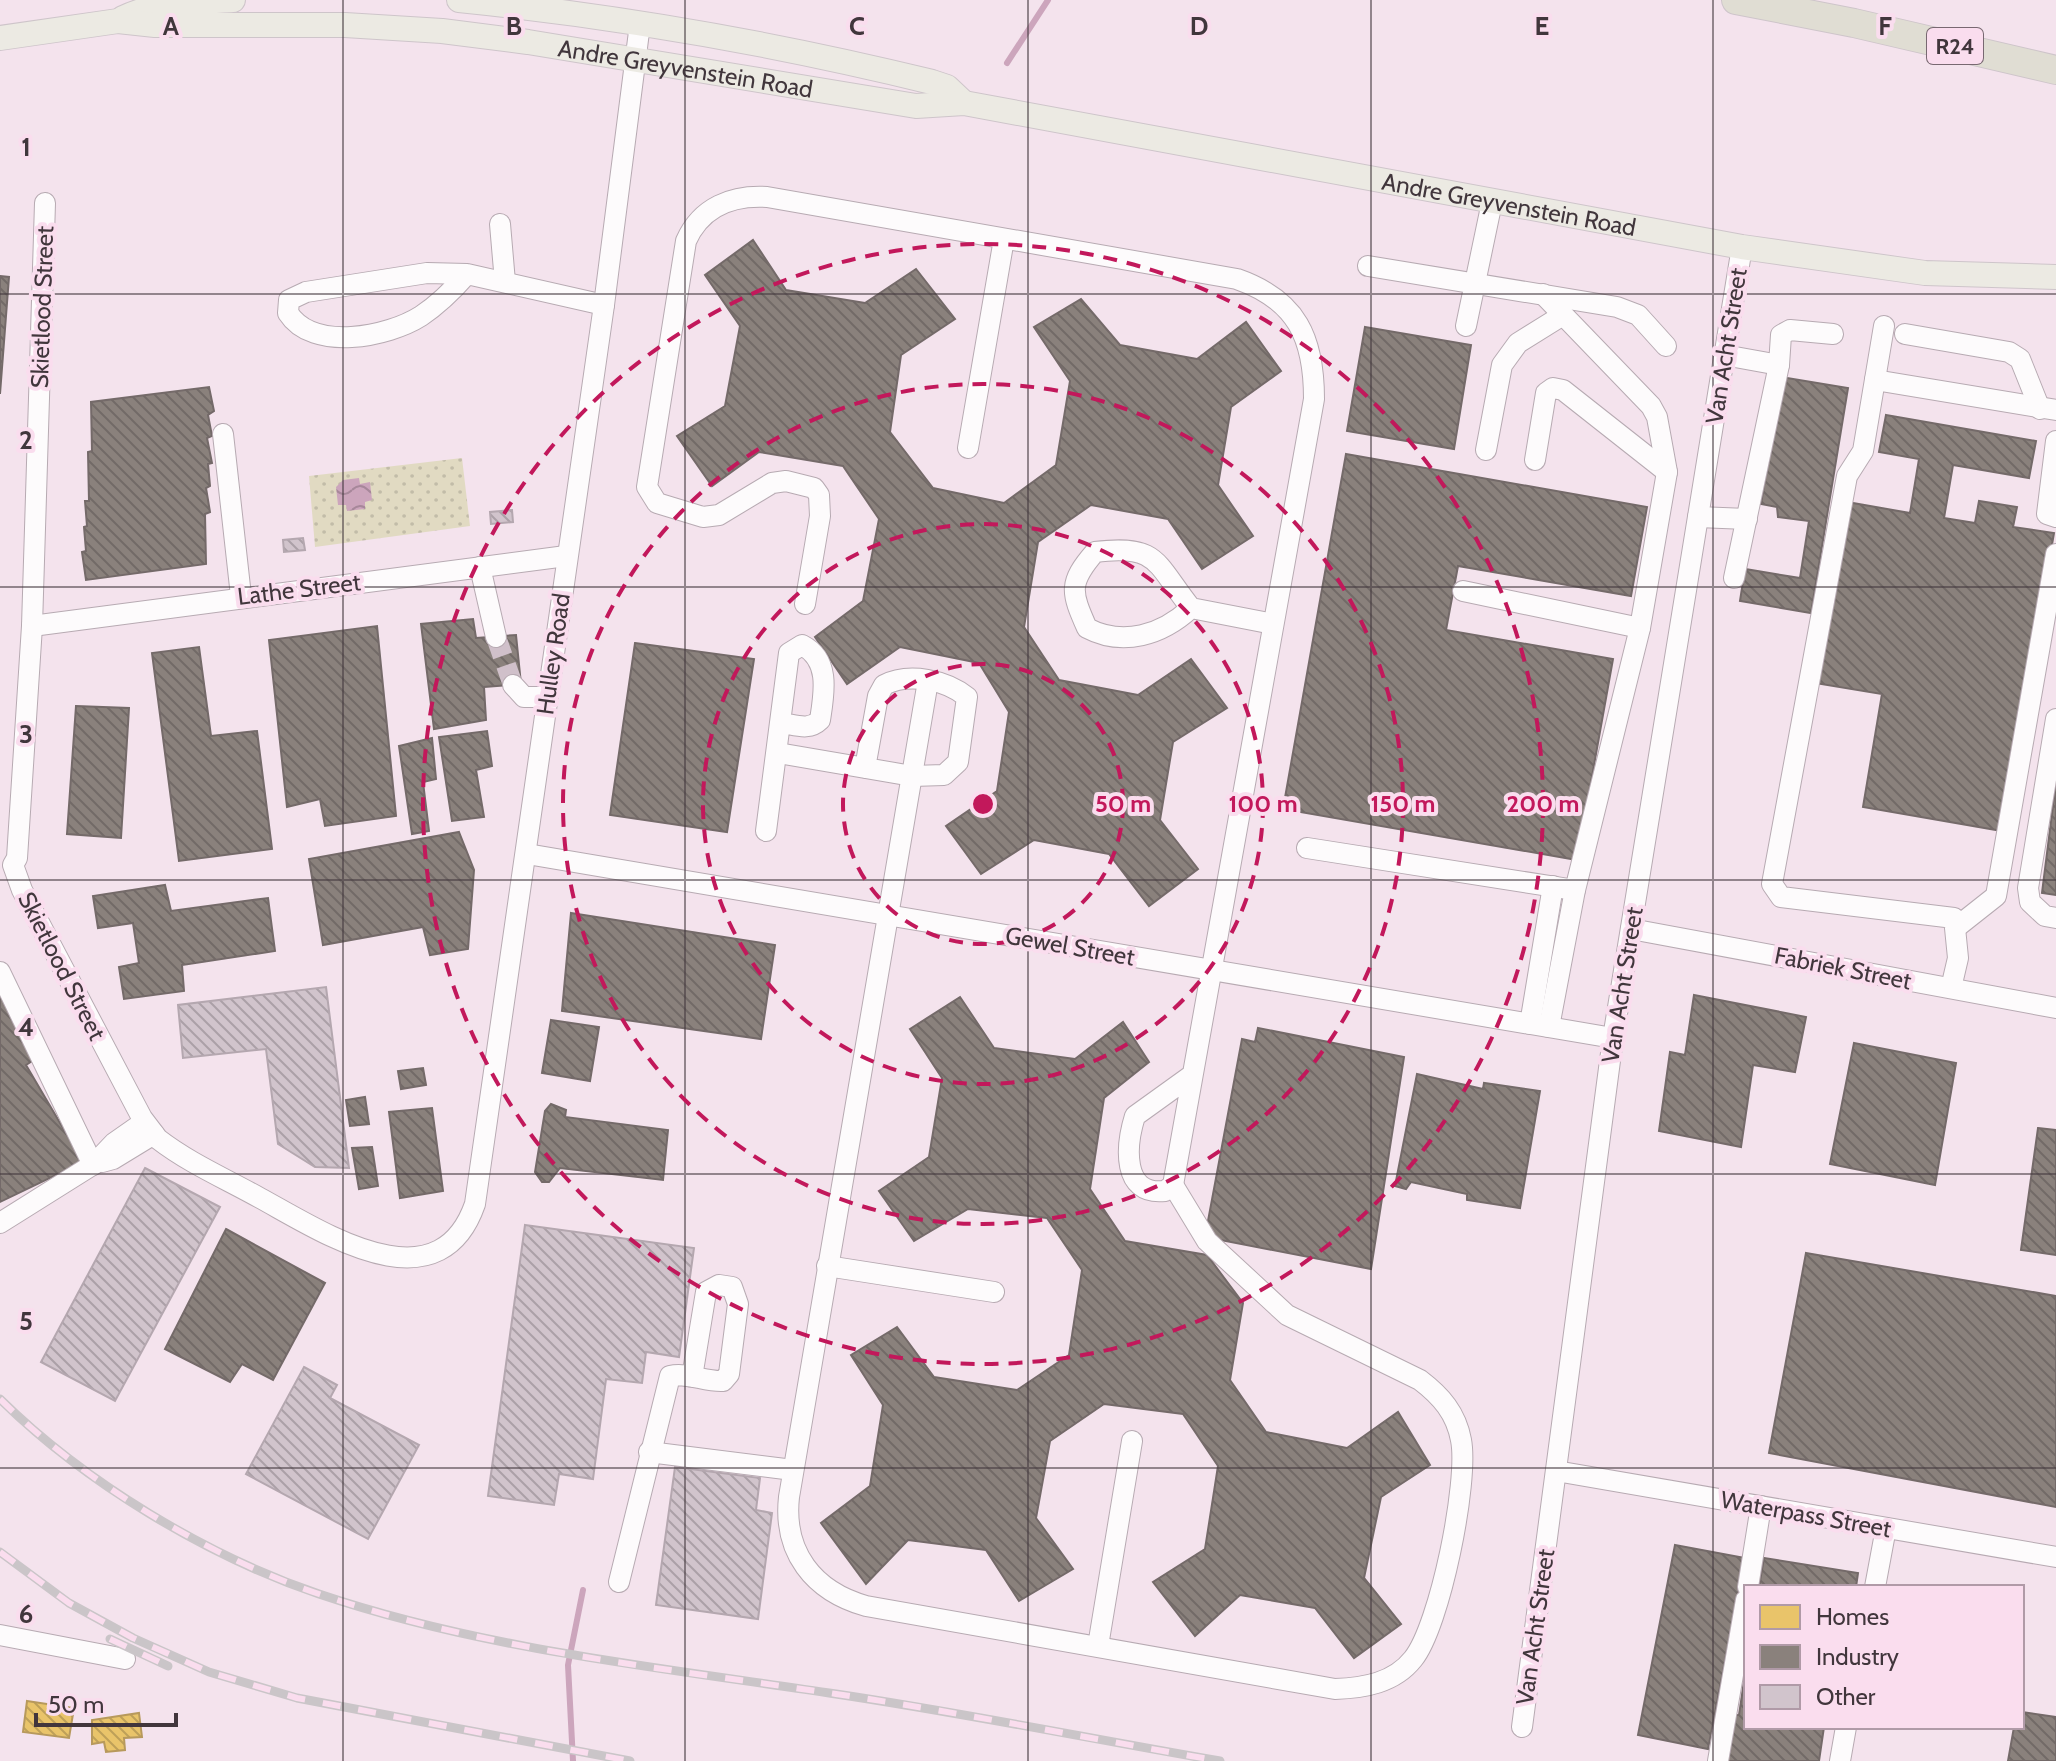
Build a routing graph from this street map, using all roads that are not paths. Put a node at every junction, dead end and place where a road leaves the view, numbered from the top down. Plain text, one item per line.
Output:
1 (233, 0) edge
2 (459, 0) edge
3 (1736, 0) edge
4 (1794, 0) edge
5 (118, 21) junction
6 (1854, 23) junction
7 (640, 24) junction
8 (0, 38) edge
9 (635, 60) junction
10 (2056, 70) edge
11 (964, 103) junction
12 (1492, 202) junction
13 (45, 203) dead end
14 (500, 224) dead end
15 (1004, 239) junction
16 (1742, 247) junction
17 (1368, 266) dead end
18 (467, 274) junction
19 (2056, 277) edge
20 (505, 282) junction
21 (1476, 283) junction
22 (1543, 294) junction
23 (604, 305) junction
24 (1563, 315) junction
25 (1466, 326) dead end
26 (1884, 326) dead end
27 (1833, 334) dead end
28 (1905, 334) dead end
29 (1666, 346) dead end
30 (1724, 355) junction
31 (1779, 365) junction
32 (1875, 380) junction
33 (2048, 409) edge
34 (223, 434) dead end
35 (2056, 441) edge
36 (968, 448) dead end
37 (1486, 450) dead end
38 (1535, 460) dead end
39 (1667, 472) junction
40 (1698, 517) junction
41 (2056, 517) edge
42 (1747, 519) junction
43 (2056, 554) edge
44 (566, 556) junction
45 (480, 567) junction
46 (1734, 578) dead end
47 (1463, 591) dead end
48 (241, 596) junction
49 (805, 604) dead end
50 (1191, 608) junction
51 (1273, 624) junction
52 (32, 626) junction
53 (1640, 628) junction
54 (496, 637) tunnel mouth
55 (928, 681) junction
56 (513, 685) dead end
57 (547, 697) junction
58 (2056, 719) edge
59 (782, 723) dead end
60 (778, 753) junction
61 (865, 768) junction
62 (912, 776) junction
63 (766, 831) dead end
64 (1307, 848) dead end
65 (527, 854) junction
66 (7, 867) edge
67 (1553, 886) junction
68 (1575, 890) junction
69 (887, 915) junction
70 (2056, 918) edge
71 (1958, 926) junction
72 (1631, 929) junction
73 (1210, 970) junction
74 (0, 972) edge
75 (1951, 988) junction
76 (2055, 1008) edge
77 (1540, 1025) junction
78 (1613, 1038) junction
79 (1192, 1075) junction
80 (149, 1128) junction
81 (93, 1164) junction
82 (1173, 1185) junction
83 (0, 1223) edge
84 (419, 1255) joint
85 (827, 1266) junction
86 (994, 1292) dead end
87 (692, 1377) dead end
88 (1132, 1441) dead end
89 (649, 1452) junction
90 (793, 1470) junction
91 (1556, 1471) junction
92 (1761, 1506) junction
93 (1886, 1528) junction
94 (2056, 1557) edge
95 (619, 1582) dead end
96 (1748, 1585) edge
97 (1875, 1585) edge
98 (1744, 1612) edge
99 (0, 1635) edge
100 (1098, 1646) junction
101 (125, 1659) dead end
102 (1522, 1727) dead end
103 (1846, 1729) edge
104 (1718, 1761) edge
105 (1840, 1761) edge

1 - 5 main road, Andre Greyvenstein Road
2 - 7 main road, Andre Greyvenstein Road
3 - 6 highway, R24
4 - 6 highway
5 - 8 main road, Andre Greyvenstein Road
5 - 9 main road, Andre Greyvenstein Road
6 - 10 highway, R24
7 - 9 street, Hulley Road
7 - 11 main road, Andre Greyvenstein Road
9 - 11 main road, Andre Greyvenstein Road
9 - 23 street, Hulley Road
11 - 12 main road, Andre Greyvenstein Road
12 - 16 main road, Andre Greyvenstein Road
12 - 21 street
13 - 52 street, Skietlood Street
14 - 20 street
15 - 36 street
15 - 49 street
15 - 51 street
16 - 19 main road, Andre Greyvenstein Road
16 - 30 street, Van Acht Street
17 - 21 street
18 - 18 street
18 - 20 street
20 - 23 street
21 - 22 street
21 - 25 street
22 - 24 street
22 - 29 street
23 - 44 street, Hulley Road
24 - 37 street
24 - 39 street
26 - 32 street
27 - 31 street
28 - 33 street
30 - 31 street
30 - 40 street, Van Acht Street
31 - 42 street
32 - 33 street
32 - 71 street
34 - 48 street
35 - 41 street
38 - 39 street
39 - 53 street
40 - 42 street
40 - 72 street, Van Acht Street
42 - 46 street
43 - 71 street
44 - 45 street, Lathe Street
44 - 57 street, Hulley Road
45 - 48 street, Lathe Street
45 - 54 street
47 - 53 street
48 - 52 street, Lathe Street
50 - 50 street
50 - 51 street
51 - 73 street
52 - 66 street, Skietlood Street
53 - 68 street
55 - 61 street
55 - 62 street
55 - 62 street
56 - 57 street
57 - 65 street, Hulley Road
58 - 70 street
59 - 60 street
60 - 61 street
60 - 63 street
61 - 62 street
62 - 69 street
64 - 67 street
65 - 69 street, Gewel Street
65 - 84 street, Hulley Road
66 - 80 street, Skietlood Street
67 - 68 street
67 - 77 street
68 - 77 street
69 - 73 street, Gewel Street
69 - 85 street
71 - 75 street
72 - 75 street, Fabriek Street
72 - 78 street, Van Acht Street
73 - 77 street, Gewel Street
73 - 79 street
74 - 81 street
75 - 76 street, Fabriek Street
77 - 78 street, Gewel Street
78 - 91 street, Van Acht Street
79 - 82 street
79 - 82 street
80 - 81 street
80 - 84 street, Skietlood Street
81 - 83 street
82 - 100 street
85 - 86 street
85 - 90 street
87 - 89 street
88 - 100 street
89 - 90 street
89 - 95 street
90 - 100 street
91 - 92 street, Waterpass Street
91 - 102 street, Van Acht Street
92 - 93 street, Waterpass Street
92 - 96 street
93 - 94 street, Waterpass Street
93 - 97 street
98 - 104 street
99 - 101 street
103 - 105 street

